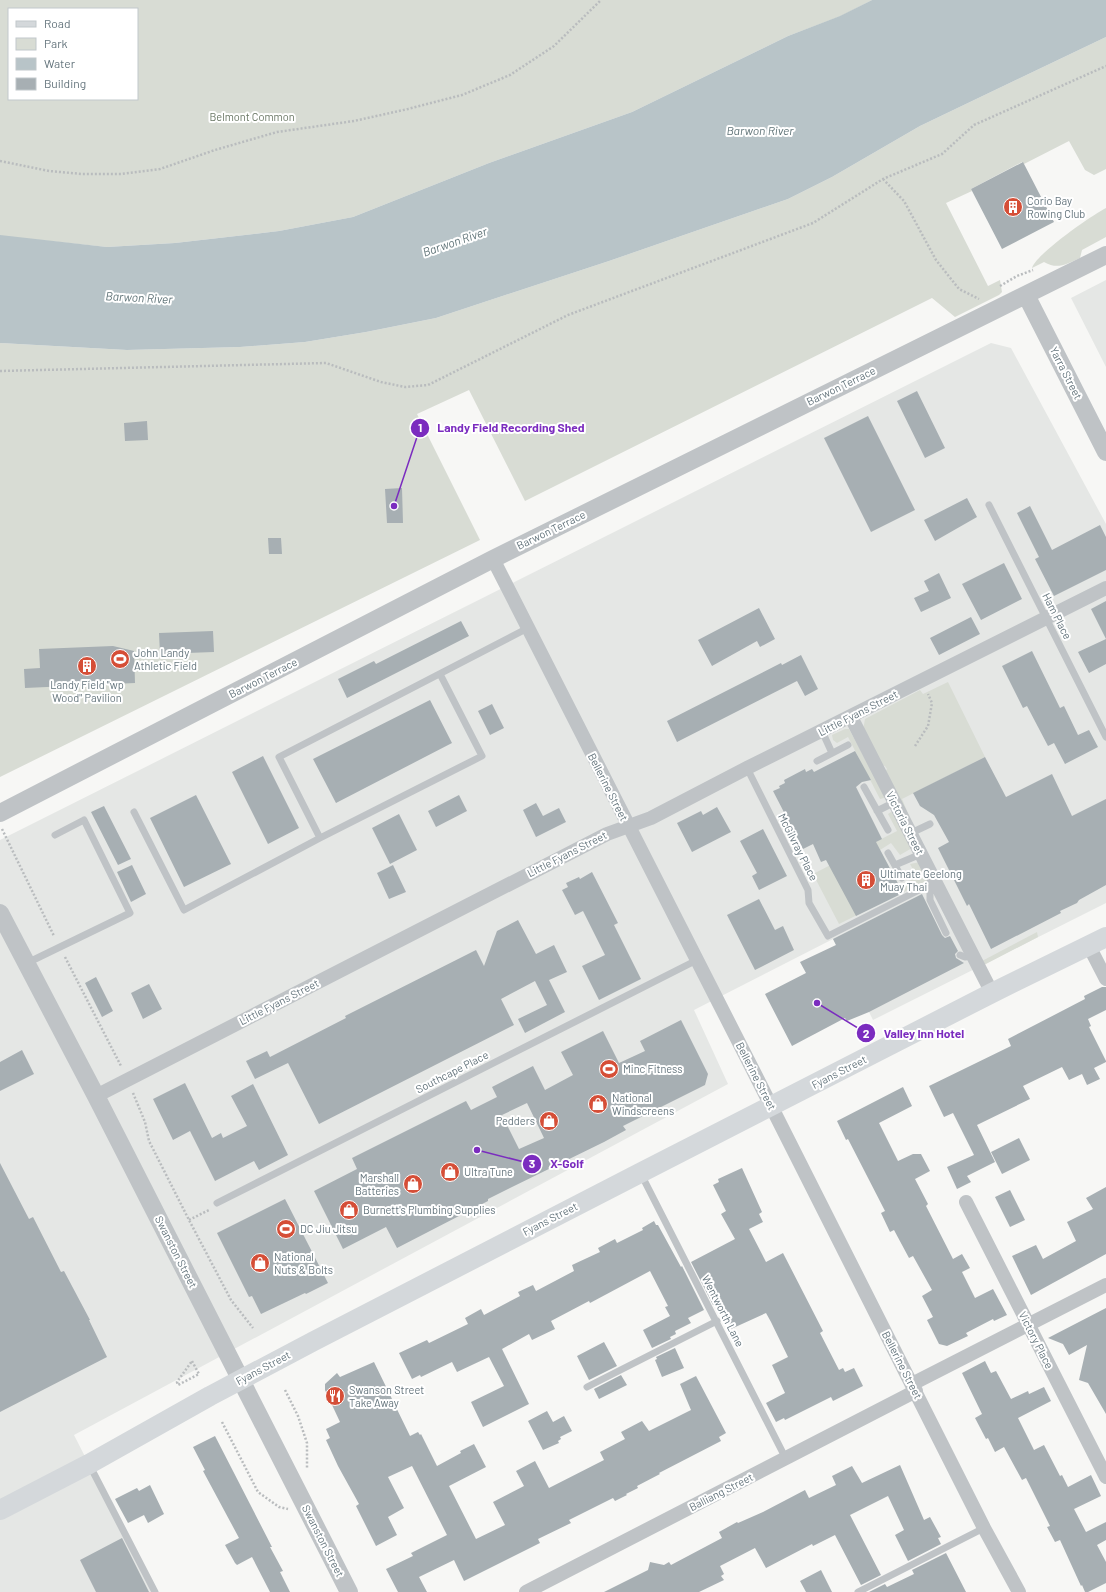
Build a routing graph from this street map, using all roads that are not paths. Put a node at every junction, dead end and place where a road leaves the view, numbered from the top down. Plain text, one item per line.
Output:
1 (1106, 255) edge
2 (1026, 295) junction
3 (1106, 452) edge
4 (990, 506) dead end
5 (493, 559) junction
6 (1106, 588) edge
7 (1046, 618) junction
8 (528, 628) junction
9 (440, 674) junction
10 (851, 717) junction
11 (822, 731) junction
12 (1106, 737) edge
13 (848, 745) dead end
14 (832, 753) junction
15 (817, 761) dead end
16 (747, 768) junction
17 (864, 787) dead end
18 (895, 802) junction
19 (877, 811) junction
20 (134, 812) dead end
21 (0, 813) edge
22 (930, 824) dead end
23 (628, 827) junction
24 (888, 830) dead end
25 (910, 833) junction
26 (55, 835) dead end
27 (320, 838) junction
28 (888, 853) dead end
29 (921, 854) junction
30 (895, 865) junction
31 (902, 878) dead end
32 (936, 883) junction
33 (0, 913) edge
34 (946, 933) dead end
35 (1097, 941) edge
36 (697, 960) junction
37 (26, 964) junction
38 (1106, 979) edge
39 (992, 993) junction
40 (96, 1096) junction
41 (772, 1106) junction
42 (640, 1172) junction
43 (966, 1202) dead end
44 (217, 1203) dead end
45 (1106, 1285) edge
46 (716, 1321) junction
47 (1028, 1325) junction
48 (242, 1380) junction
49 (587, 1387) dead end
50 (914, 1388) junction
51 (786, 1459) junction
52 (89, 1464) junction
53 (1106, 1477) edge
54 (0, 1510) edge
55 (984, 1528) junction
56 (155, 1592) edge
57 (349, 1592) edge
58 (526, 1592) edge
59 (858, 1592) edge
60 (1019, 1592) edge

1 - 2 street, Barwon Terrace
2 - 3 street, Yarra Street
2 - 5 street, Barwon Terrace
4 - 7 lane, Ham Place
5 - 8 street, Bellerine Street
5 - 21 street, Barwon Terrace
6 - 7 street, Little Fyans Street
7 - 10 street, Little Fyans Street
7 - 12 lane, Ham Place
8 - 9 lane
8 - 23 street, Bellerine Street
9 - 27 lane
9 - 27 lane
10 - 11 street, Little Fyans Street
10 - 18 street, Victoria Street
11 - 14 lane
11 - 16 street, Little Fyans Street
13 - 14 lane
14 - 15 lane
16 - 23 street, Little Fyans Street
16 - 32 lane, McGilvray Place
17 - 19 lane
18 - 19 lane
18 - 25 street, Victoria Street
19 - 24 lane
20 - 27 lane
22 - 25 lane
23 - 36 street, Bellerine Street
23 - 40 street, Little Fyans Street
25 - 29 street, Victoria Street
26 - 37 lane
28 - 30 lane
29 - 30 lane
29 - 32 street, Victoria Street
30 - 31 lane
32 - 34 lane
32 - 39 street, Victoria Street
33 - 37 street, Swanston Street
35 - 38 street
35 - 39 main road, Fyans Street
36 - 41 street, Bellerine Street
36 - 44 lane, Southcape Place
37 - 40 street, Swanston Street
39 - 41 main road, Fyans Street
40 - 48 street, Swanston Street
41 - 42 main road, Fyans Street
41 - 50 street, Bellerine Street
42 - 46 lane, Wentworth Lane
42 - 48 main road, Fyans Street
43 - 47 street, Victory Place
45 - 47 street, Balliang Street
46 - 49 lane
46 - 51 lane, Wentworth Lane
47 - 50 street, Balliang Street
47 - 53 street, Victory Place
48 - 52 main road, Fyans Street
48 - 57 street, Swanston Street
50 - 51 street, Balliang Street
50 - 55 street, Bellerine Street
51 - 58 street, Balliang Street
52 - 54 main road, Fyans Street
52 - 56 lane
55 - 59 lane
55 - 60 street, Bellerine Street

